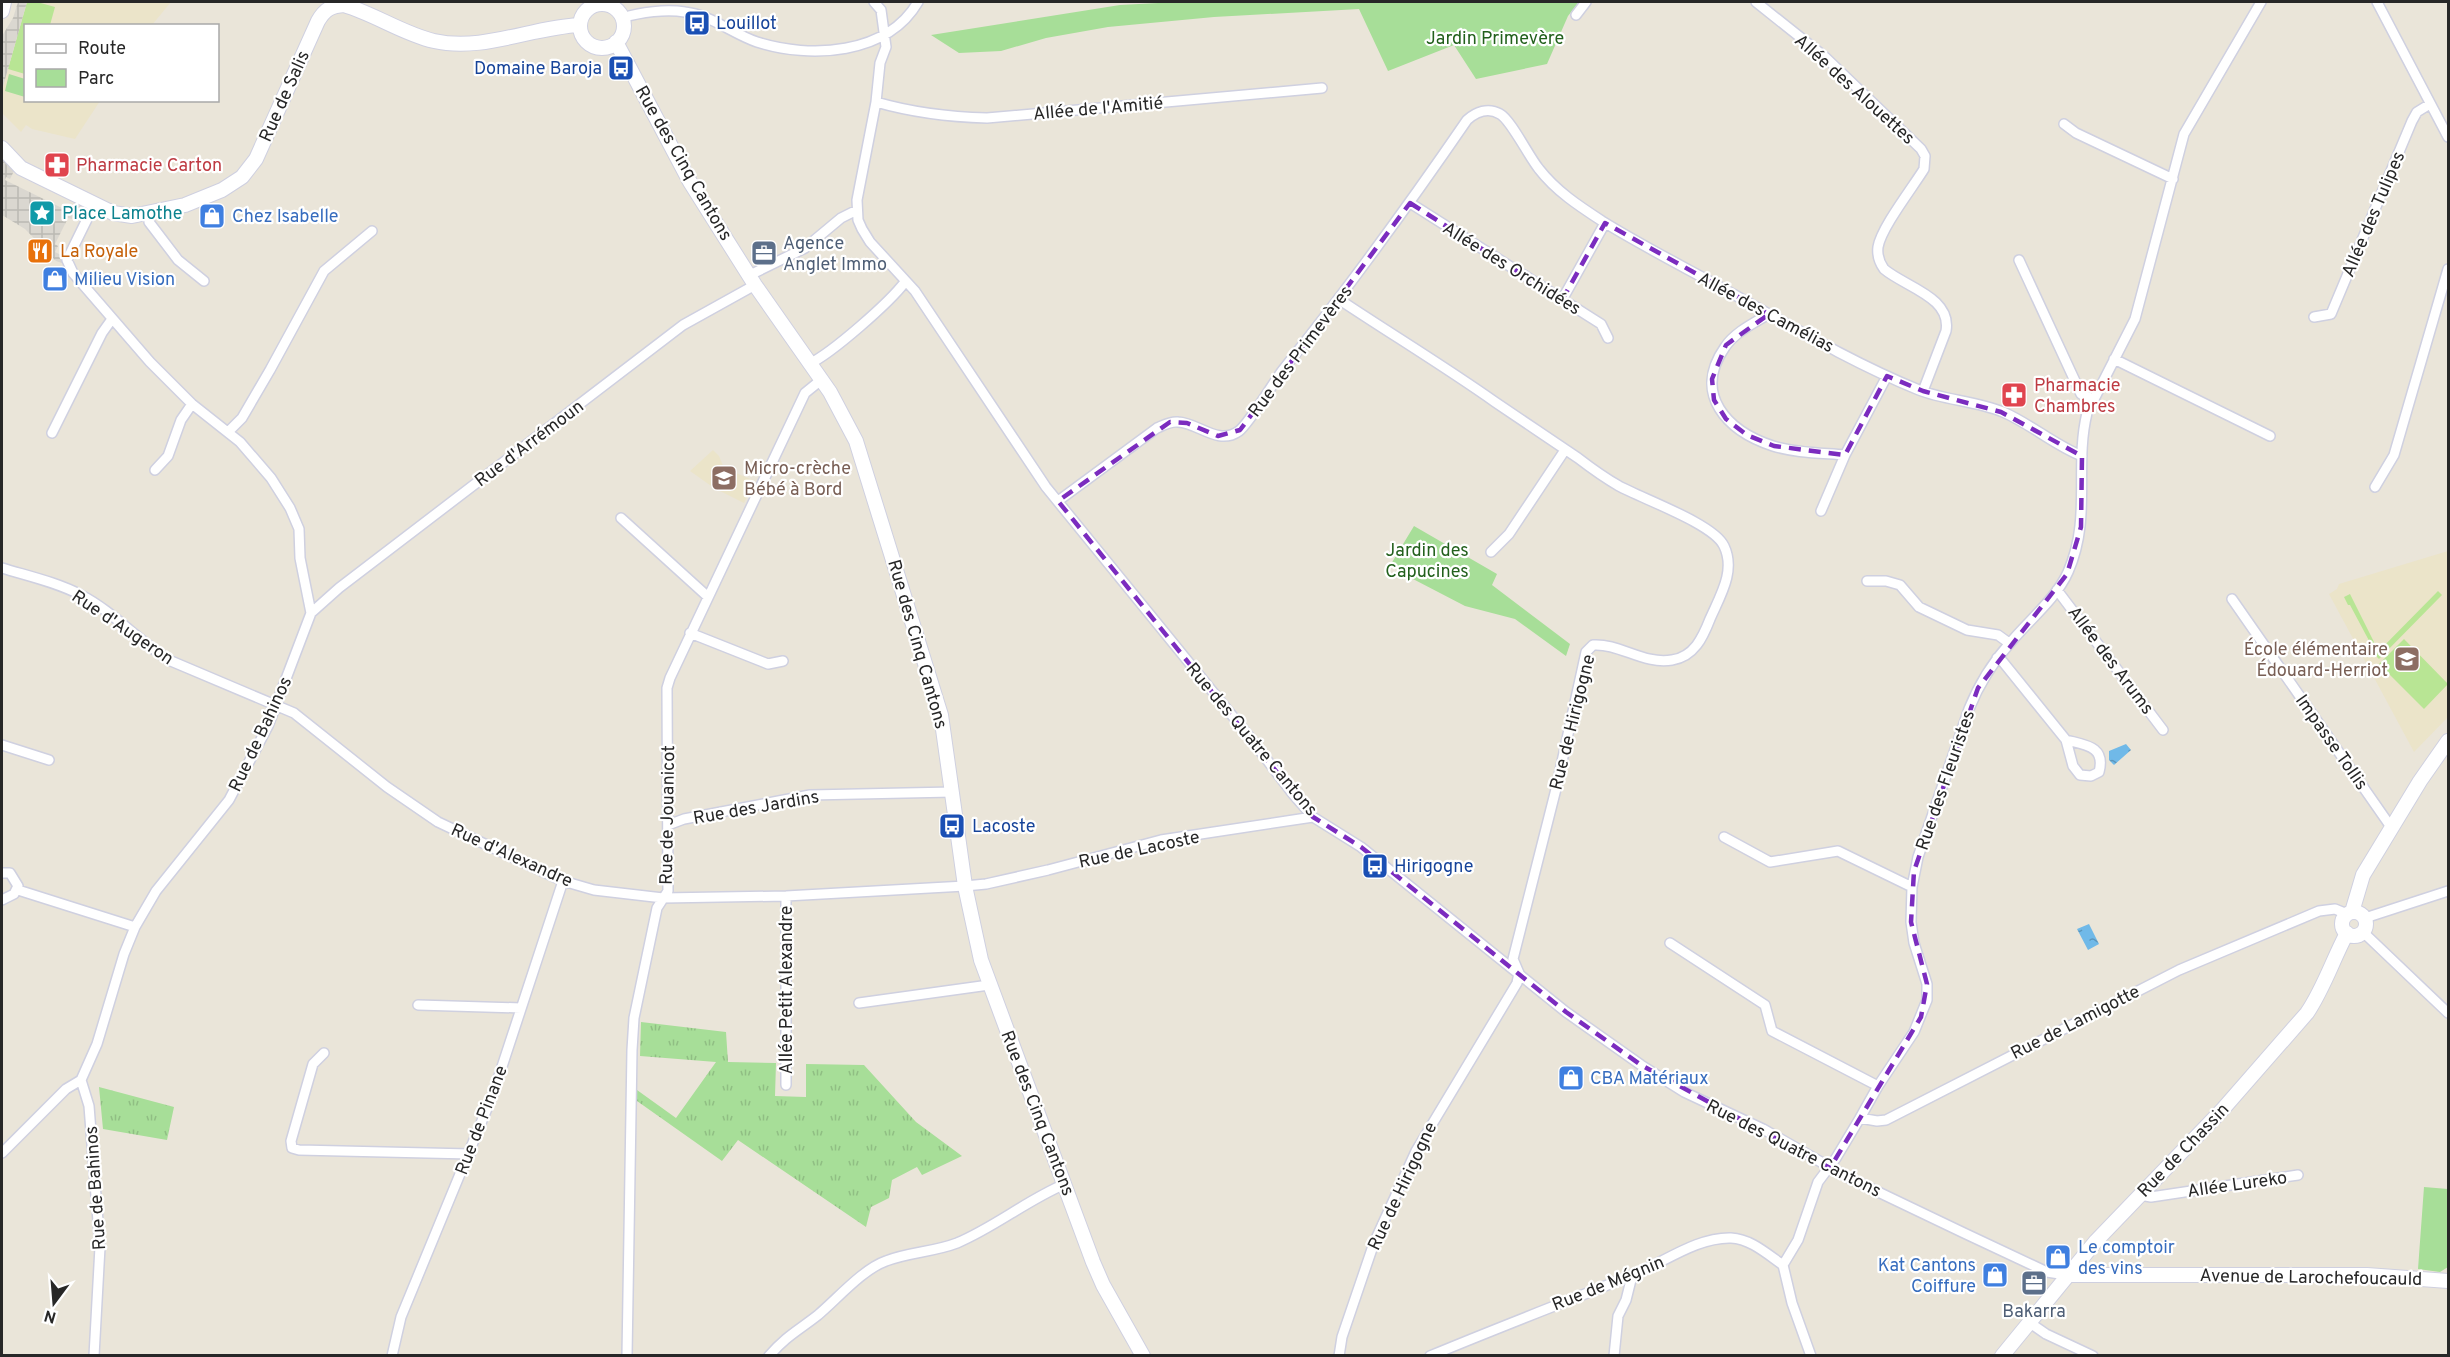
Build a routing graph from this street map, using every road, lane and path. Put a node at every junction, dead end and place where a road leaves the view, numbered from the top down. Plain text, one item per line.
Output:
1 (4, 2) edge
2 (874, 2) edge
3 (918, 2) edge
4 (1586, 2) edge
5 (1756, 2) edge
6 (2261, 2) edge
7 (2377, 2) edge
8 (604, 3) edge
9 (2, 11) edge
10 (1576, 15) dead end
11 (622, 18) junction
12 (580, 24) junction
13 (885, 36) junction
14 (616, 42) junction
15 (1322, 88) dead end
16 (876, 102) junction
17 (2430, 104) junction
18 (1489, 111) joint
19 (2064, 124) dead end
20 (2448, 136) edge
21 (2, 148) edge
22 (2173, 179) junction
23 (1410, 203) junction
24 (94, 205) junction
25 (857, 210) junction
26 (149, 222) dead end
27 (1605, 223) junction
28 (372, 231) dead end
29 (2019, 260) dead end
30 (2448, 270) edge
31 (752, 280) junction
32 (204, 281) dead end
33 (905, 282) junction
34 (1340, 300) junction
35 (1562, 300) junction
36 (1769, 314) junction
37 (2314, 317) dead end
38 (112, 319) junction
39 (1608, 338) dead end
40 (2114, 359) junction
41 (810, 364) junction
42 (1887, 376) junction
43 (821, 380) junction
44 (1923, 392) junction
45 (2093, 399) junction
46 (192, 404) junction
47 (228, 432) junction
48 (52, 434) dead end
49 (2270, 436) dead end
50 (1565, 450) junction
51 (1845, 455) junction
52 (2082, 456) junction
53 (154, 470) dead end
54 (2375, 487) dead end
55 (1058, 501) junction
56 (1821, 510) dead end
57 (621, 518) dead end
58 (1491, 552) dead end
59 (2, 568) edge
60 (1867, 581) dead end
61 (2057, 590) junction
62 (707, 596) junction
63 (2232, 599) dead end
64 (311, 612) junction
65 (690, 633) junction
66 (2009, 643) junction
67 (1997, 658) junction
68 (783, 662) dead end
69 (277, 705) junction
70 (2163, 730) dead end
71 (2066, 740) dead end
72 (2448, 741) edge
73 (2, 745) edge
74 (49, 760) dead end
75 (953, 792) junction
76 (1314, 817) junction
77 (668, 825) junction
78 (2391, 827) junction
79 (1724, 837) dead end
80 (2, 873) edge
81 (562, 881) junction
82 (965, 886) junction
83 (1912, 887) junction
84 (18, 890) junction
85 (2448, 891) edge
86 (786, 896) junction
87 (663, 898) junction
88 (2, 900) edge
89 (2349, 913) junction
90 (2364, 925) junction
91 (135, 927) junction
92 (2347, 933) junction
93 (1670, 943) dead end
94 (1519, 973) junction
95 (989, 985) junction
96 (859, 1003) dead end
97 (418, 1005) dead end
98 (521, 1008) junction
99 (2448, 1013) edge
100 (324, 1053) dead end
101 (81, 1080) junction
102 (786, 1085) dead end
103 (1878, 1086) junction
104 (1860, 1118) junction
105 (2, 1153) edge
106 (470, 1154) junction
107 (1830, 1168) junction
108 (2298, 1176) dead end
109 (1065, 1184) junction
110 (2140, 1195) junction
111 (1783, 1265) junction
112 (2066, 1275) junction
113 (1632, 1276) junction
114 (2448, 1281) edge
115 (2030, 1323) junction
116 (94, 1356) edge
117 (392, 1356) edge
118 (627, 1356) edge
119 (769, 1356) edge
120 (1143, 1356) edge
121 (1339, 1356) edge
122 (1431, 1356) edge
123 (1614, 1356) edge
124 (1811, 1356) edge
125 (2002, 1356) edge
126 (2093, 1356) edge

1 - 9 street
2 - 13 street, Rue des Quatre Cantons
3 - 13 street
4 - 10 street
5 - 44 street, Allée des Alouettes
6 - 22 street, Rue des Fleuristes
7 - 17 street
8 - 11 street
8 - 12 street
11 - 13 street
11 - 14 street
12 - 14 street
12 - 24 street, Rue de Salis
13 - 16 street, Rue des Quatre Cantons
14 - 31 street, Rue des Cinq Cantons
15 - 16 street, Allée de l'Amitié
16 - 25 street, Rue des Quatre Cantons
17 - 20 street
17 - 37 street, Allée des Tulipes
18 - 23 street, Rue des Primevères
18 - 27 street, Allée des Camélias
19 - 22 street
21 - 24 street, Rue de Salis
22 - 40 street, Rue des Fleuristes
23 - 34 street, Rue des Primevères
23 - 35 street, Allée des Orchidées
24 - 38 street
25 - 31 street, Rue d'Arrémoun
25 - 33 street, Rue des Quatre Cantons
26 - 32 street
27 - 35 street
27 - 36 street, Allée des Camélias
28 - 47 street
29 - 45 street
30 - 54 street
31 - 41 street, Rue des Cinq Cantons
31 - 64 street, Rue d'Arrémoun
33 - 41 street
33 - 55 street, Rue des Quatre Cantons
34 - 50 street, Rue de Hirigogne
34 - 55 street, Rue des Primevères
35 - 39 street, Allée des Orchidées
36 - 42 street, Allée des Camélias
36 - 51 street
38 - 46 street
38 - 48 street
40 - 45 street, Rue des Fleuristes
40 - 49 street
41 - 43 street, Rue des Cinq Cantons
42 - 44 street, Allée des Camélias
42 - 51 street
43 - 62 street, Rue de Jouanicot
43 - 75 street, Rue des Cinq Cantons
44 - 52 street, Allée des Camélias
45 - 52 street, Rue des Fleuristes
46 - 47 street
46 - 53 street
47 - 64 street
50 - 58 street
50 - 94 street, Rue de Hirigogne
51 - 56 street
52 - 61 street, Rue des Fleuristes
55 - 76 street, Rue des Quatre Cantons
57 - 62 street
59 - 69 street, Rue d'Augeron
60 - 66 street
61 - 66 street, Rue des Fleuristes
61 - 70 street, Allée des Arums
62 - 65 street, Rue de Jouanicot
63 - 78 street, Impasse Tollis
64 - 69 street, Rue de Bahinos
65 - 68 street
65 - 77 street, Rue de Jouanicot
66 - 67 street, Rue des Fleuristes
67 - 71 street
67 - 83 street, Rue des Fleuristes
69 - 81 street, Rue d'Alexandre
69 - 91 street, Rue de Bahinos
72 - 78 street
73 - 74 street
75 - 77 street, Rue des Jardins
75 - 82 street, Rue des Cinq Cantons
76 - 82 street, Rue de Lacoste
76 - 94 street, Rue des Quatre Cantons
77 - 87 street, Rue de Jouanicot
78 - 89 street
79 - 83 street
80 - 84 street
81 - 87 street, Rue d'Alexandre
81 - 98 street, Rue de Pinane
82 - 86 street, Rue d'Alexandre
82 - 95 street, Rue des Cinq Cantons
83 - 103 street, Rue des Fleuristes
84 - 88 street
84 - 91 street
85 - 90 street
86 - 87 street, Rue d'Alexandre
86 - 102 street, Allée Petit Alexandre
87 - 118 street, Rue de Jouanicot
89 - 90 street
89 - 92 street
89 - 104 street, Rue de Lamigotte
90 - 92 street
90 - 99 street
91 - 101 street, Rue de Bahinos
92 - 110 street, Rue de Chassin
93 - 103 street
94 - 107 street, Rue des Quatre Cantons
94 - 121 street, Rue de Hirigogne
95 - 96 street
95 - 109 street, Rue des Cinq Cantons
97 - 98 street
98 - 106 street, Rue de Pinane
100 - 106 street
101 - 105 street
101 - 116 street, Rue de Bahinos
103 - 104 street, Rue des Fleuristes
104 - 107 street
106 - 117 street, Rue de Pinane
107 - 111 street
107 - 112 street, Rue des Quatre Cantons
108 - 110 street, Allée Lureko
109 - 119 street
109 - 120 street, Rue des Cinq Cantons
110 - 112 street, Rue de Chassin
111 - 113 street, Rue de Mégnin
111 - 124 street
112 - 114 street, Avenue de Larochefoucauld
112 - 115 street, Rue de Chassin
113 - 122 street, Rue de Mégnin
113 - 123 street
115 - 125 street, Rue de Chassin
115 - 126 street

